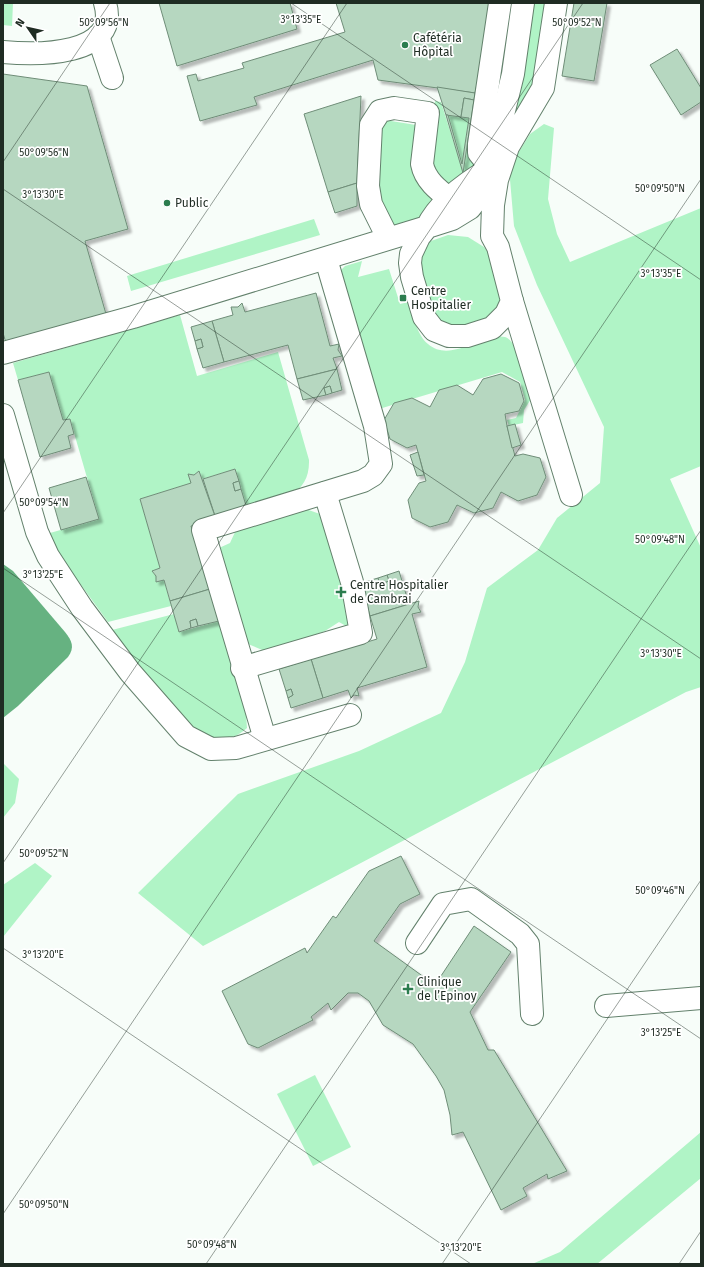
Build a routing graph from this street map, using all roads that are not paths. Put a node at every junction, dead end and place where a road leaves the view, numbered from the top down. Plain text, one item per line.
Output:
1 (105, 3) edge
2 (500, 3) edge
3 (523, 3) edge
4 (556, 3) edge
5 (98, 36) junction
6 (3, 52) edge
7 (112, 78) dead end
8 (491, 168) junction
9 (451, 209) junction
10 (427, 227) junction
11 (492, 236) junction
12 (388, 238) junction
13 (411, 254) junction
14 (326, 259) junction
15 (512, 301) junction
16 (3, 353) edge
17 (3, 415) edge
18 (325, 493) junction
19 (571, 495) dead end
20 (242, 668) junction
21 (350, 715) dead end
22 (265, 740) junction
23 (417, 943) dead end
24 (701, 998) edge
25 (606, 1006) dead end
26 (532, 1014) dead end

1 - 5 street
2 - 8 street
3 - 8 street
4 - 11 street
5 - 6 street
5 - 7 street
8 - 9 street
9 - 10 street
9 - 11 street
9 - 12 street
10 - 12 street
10 - 13 street
11 - 15 street
12 - 13 street
12 - 14 street
13 - 15 street
14 - 16 street
14 - 18 street
15 - 19 street
17 - 22 street
18 - 20 street
18 - 20 street
20 - 22 street
21 - 22 street
23 - 26 street
24 - 25 street

